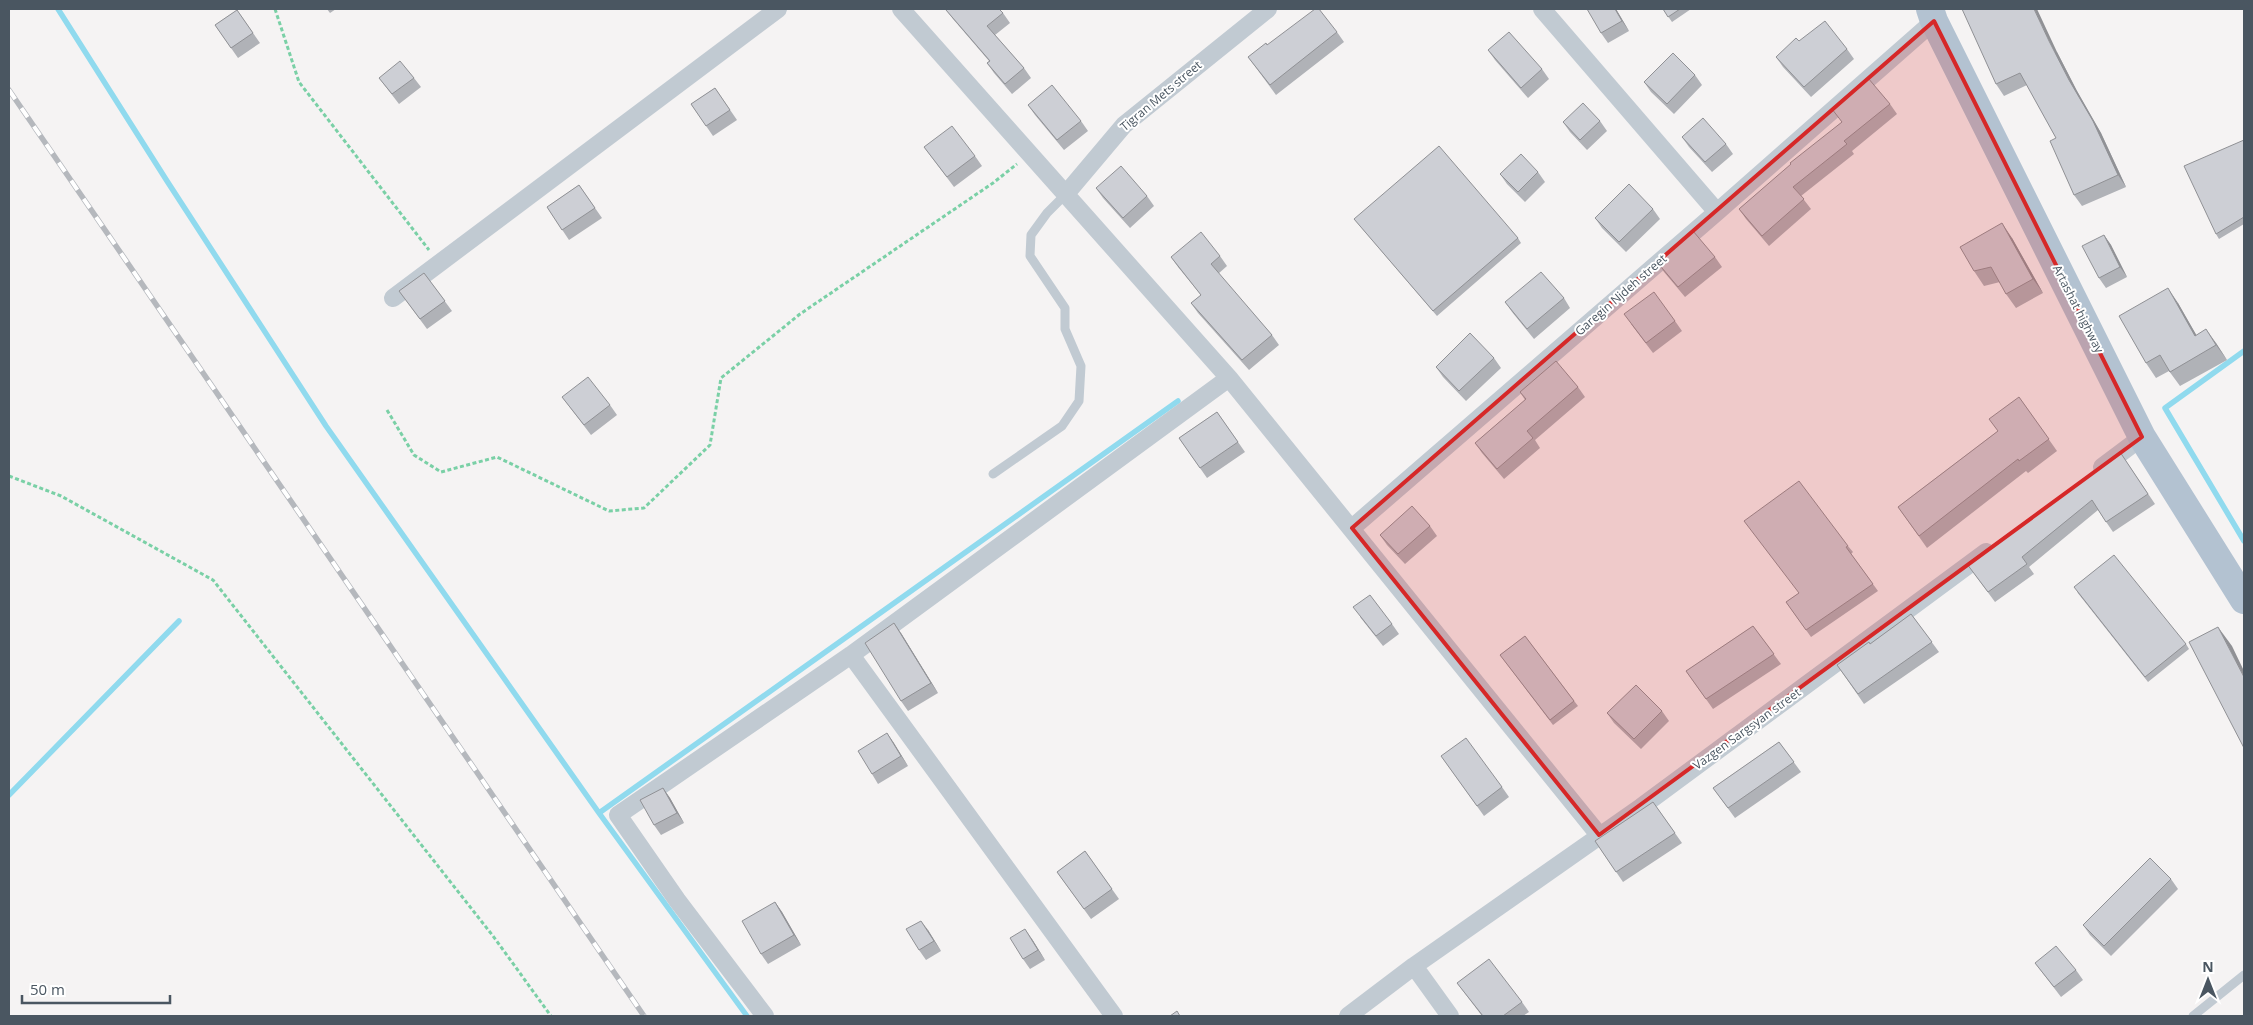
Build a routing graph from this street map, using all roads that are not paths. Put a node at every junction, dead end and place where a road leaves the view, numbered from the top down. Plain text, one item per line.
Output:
1 (778, 9) edge
2 (901, 9) edge
3 (1268, 9) edge
4 (1542, 9) edge
5 (1932, 15) edge
6 (1065, 195) junction
7 (1717, 212) junction
8 (392, 298) dead end
9 (1228, 378) junction
10 (2142, 437) junction
11 (993, 474) dead end
12 (2086, 478) edge
13 (1352, 528) junction
14 (1999, 543) edge
15 (2244, 600) edge
16 (851, 655) junction
17 (1599, 835) junction
18 (1414, 966) junction
19 (2244, 975) edge
20 (765, 1016) edge
21 (1114, 1016) edge
22 (1348, 1016) edge
23 (1450, 1016) edge
24 (2193, 1016) edge

1 - 8 street
2 - 6 street
3 - 6 street, Tigran Mets street
4 - 7 street
5 - 7 street, Garegin Njdeh street
5 - 10 main road, Artashat highway
6 - 9 street
6 - 11 lane
7 - 13 street, Garegin Njdeh street
9 - 13 street
9 - 16 street
10 - 12 street
10 - 15 main road, Artashat highway
13 - 17 street
14 - 17 street, Vazgen Sargsyan street
16 - 20 street
16 - 21 street
17 - 18 street, Vazgen Sargsyan street
18 - 22 street, Vazgen Sargsyan street
18 - 23 street
19 - 24 lane

